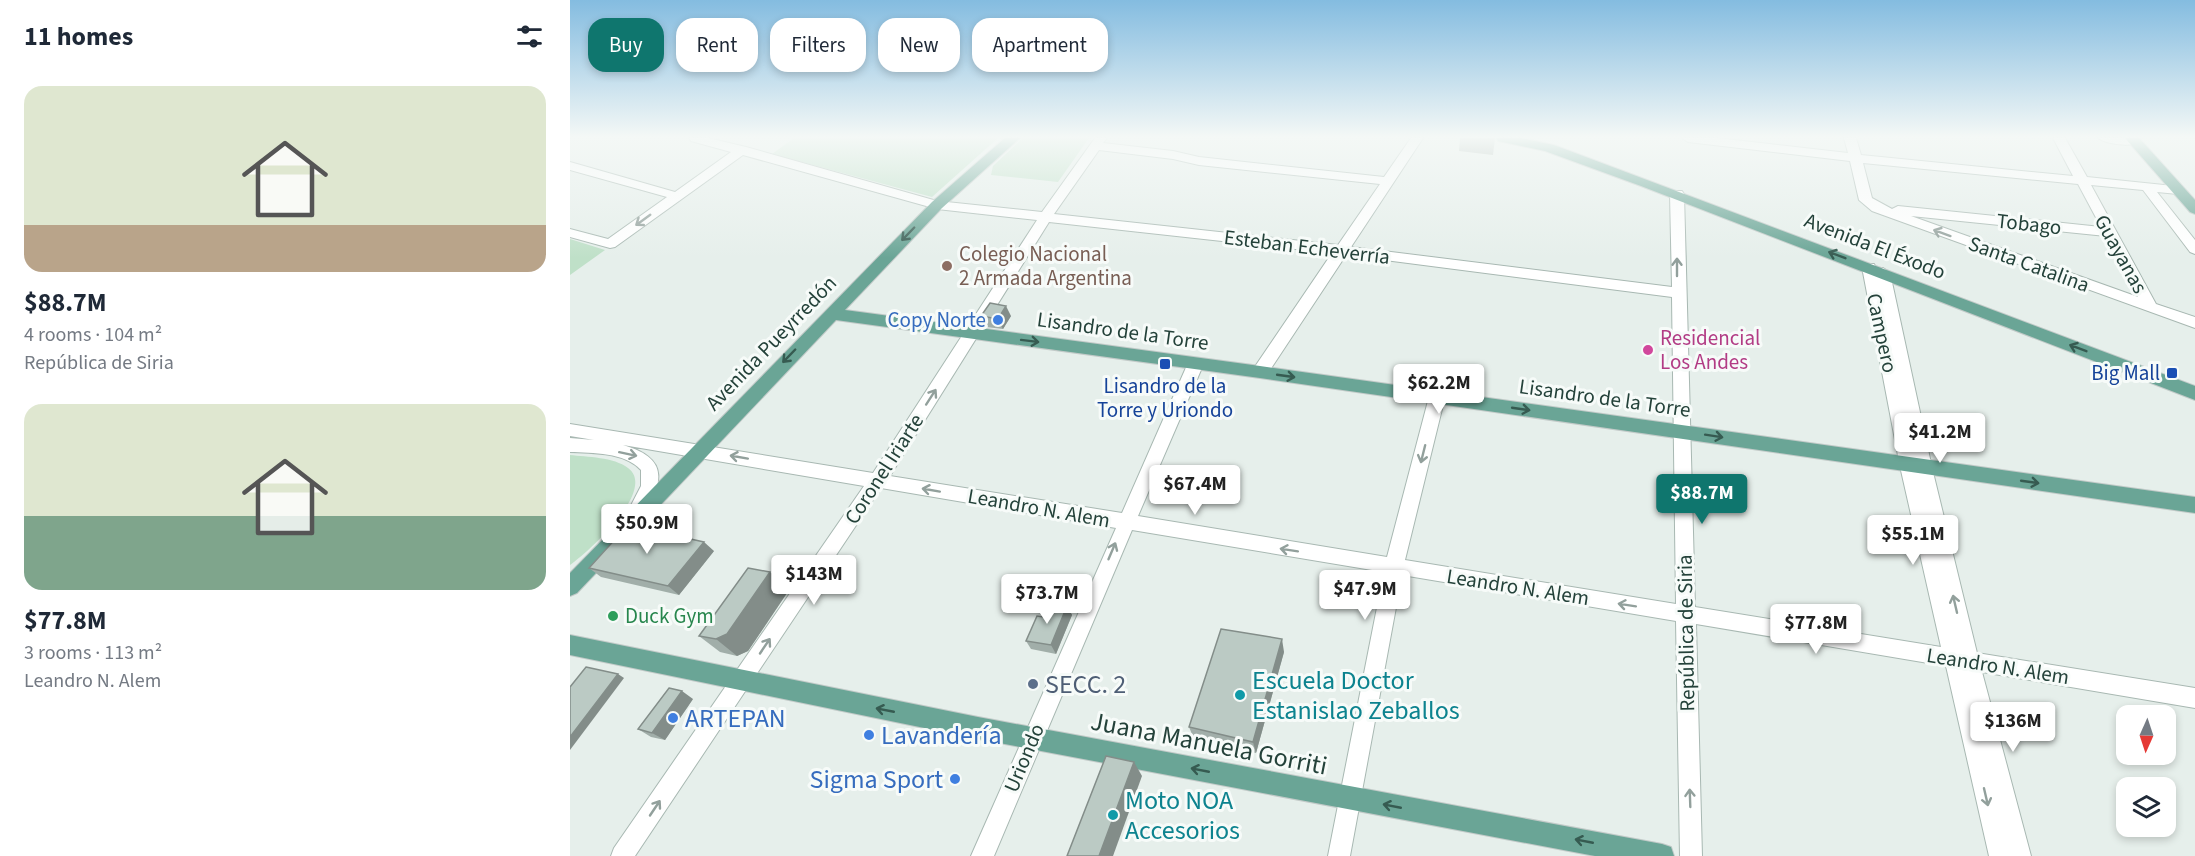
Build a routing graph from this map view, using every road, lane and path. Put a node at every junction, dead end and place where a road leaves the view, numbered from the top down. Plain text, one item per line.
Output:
1 (612, 178) edge
2 (702, 178) edge
3 (841, 178) edge
4 (968, 178) edge
5 (1073, 178) edge
6 (1358, 178) edge
7 (1389, 178) edge
8 (1632, 178) edge
9 (1862, 178) edge
10 (2069, 178) edge
11 (2167, 178) edge
12 (2080, 179) junction
13 (1387, 181) junction
14 (2146, 186) junction
15 (2178, 190) junction
16 (1677, 194) junction
17 (676, 196) junction
18 (1871, 204) junction
19 (937, 205) junction
20 (2195, 209) edge
21 (1046, 216) junction
22 (2109, 232) junction
23 (570, 233) edge
24 (2195, 249) edge
25 (1342, 250) junction
26 (1876, 270) junction
27 (1677, 293) junction
28 (2151, 307) junction
29 (830, 314) junction
30 (2195, 323) edge
31 (972, 334) junction
32 (1196, 363) junction
33 (1260, 372) junction
34 (2194, 395) edge
35 (1437, 397) junction
36 (570, 430) edge
37 (1683, 432) junction
38 (570, 445) edge
39 (700, 450) junction
40 (1916, 467) junction
41 (877, 481) junction
42 (2195, 505) edge
43 (631, 522) junction
44 (1124, 522) junction
45 (602, 553) junction
46 (1394, 567) junction
47 (570, 573) edge
48 (570, 587) edge
49 (1685, 614) junction
50 (570, 645) edge
51 (1961, 660) junction
52 (741, 682) junction
53 (2195, 698) edge
54 (1032, 739) junction
55 (1350, 798) junction
56 (622, 856) edge
57 (982, 856) edge
58 (1338, 856) edge
59 (1662, 856) edge
60 (1692, 856) edge
61 (2000, 856) edge
62 (2020, 856) edge

1 - 17 street
2 - 17 street
3 - 19 street, Esteban Echeverría
4 - 19 main road, Avenida Pueyrredón
5 - 21 street, Coronel Iriarte
6 - 13 street
7 - 13 street
8 - 16 main road, Avenida El Éxodo
9 - 18 street
10 - 12 street
11 - 15 main road
12 - 14 street
12 - 22 street, Guayanas
13 - 25 street
14 - 15 street
14 - 24 street
15 - 20 main road
26 -> 16 main road, Avenida El Éxodo
27 -> 16 street, República de Siria
17 -> 23 street
18 - 22 street, Tobago
28 -> 18 street, Santa Catalina
19 - 21 street, Esteban Echeverría
19 -> 29 main road, Avenida Pueyrredón
21 - 25 street, Esteban Echeverría
21 - 31 street, Coronel Iriarte
22 - 28 street, Guayanas
25 - 27 street, Esteban Echeverría
25 - 33 street
34 -> 26 main road, Avenida El Éxodo
26 - 40 street, Campero
27 - 37 street, República de Siria
28 - 30 street, Santa Catalina
29 - 31 main road, Lisandro de la Torre
29 -> 39 main road, Avenida Pueyrredón
31 -> 32 main road, Lisandro de la Torre
41 -> 31 street, Coronel Iriarte
32 - 33 main road, Lisandro de la Torre
32 - 44 street, Uriondo
33 -> 35 main road, Lisandro de la Torre
35 -> 37 main road, Lisandro de la Torre
35 -> 46 street
36 - 39 street, Leandro N. Alem
37 -> 40 main road, Lisandro de la Torre
37 - 49 street, República de Siria
38 -> 43 street
41 -> 39 street, Leandro N. Alem
39 - 43 main road, Avenida Pueyrredón
40 -> 42 main road, Lisandro de la Torre
40 - 51 street, Campero
44 -> 41 street, Leandro N. Alem
52 -> 41 street, Coronel Iriarte
43 - 45 main road, Avenida Pueyrredón
46 -> 44 street, Leandro N. Alem
54 -> 44 street, Uriondo
45 - 47 main road
45 - 48 main road, Avenida Pueyrredón
49 -> 46 street, Leandro N. Alem
46 - 55 street
49 - 51 street, Leandro N. Alem
60 -> 49 street, República de Siria
50 - 52 main road, Juana Manuela Gorriti
51 - 53 street, Leandro N. Alem
51 -> 61 street, Campero
51 - 62 street, Campero
54 -> 52 main road, Juana Manuela Gorriti
56 -> 52 street, Coronel Iriarte
55 -> 54 main road, Juana Manuela Gorriti
54 - 57 street, Uriondo
55 - 58 street
59 -> 55 main road, Juana Manuela Gorriti

